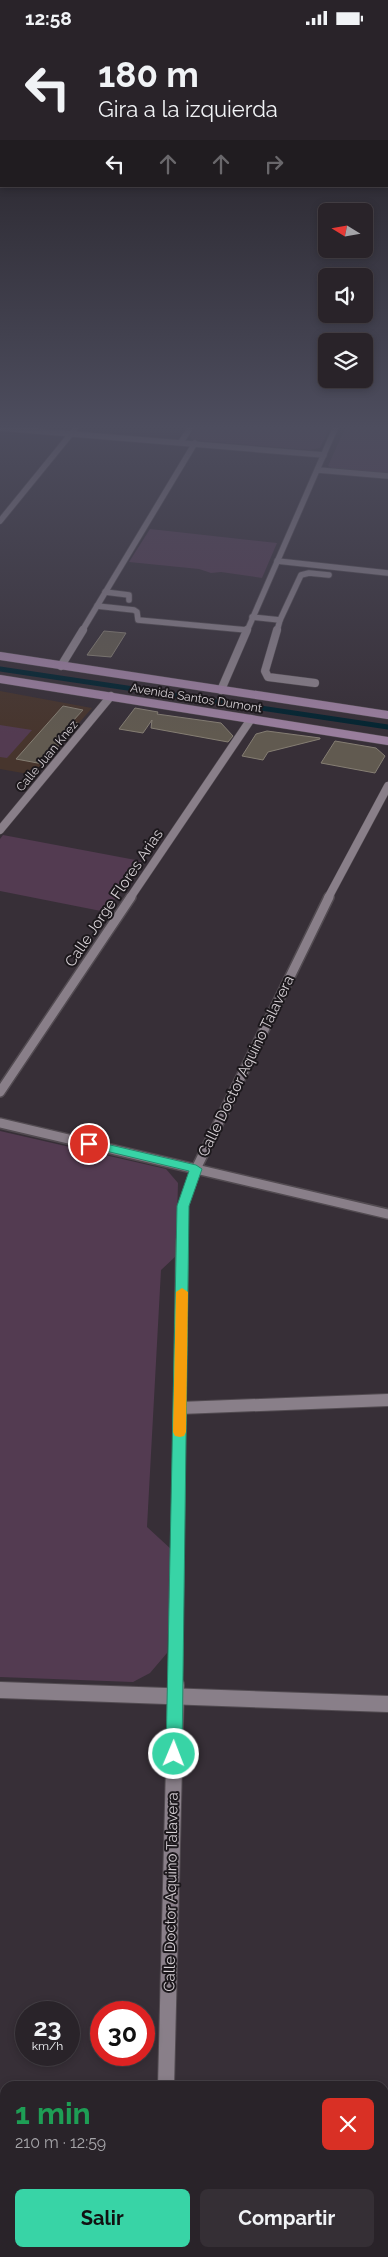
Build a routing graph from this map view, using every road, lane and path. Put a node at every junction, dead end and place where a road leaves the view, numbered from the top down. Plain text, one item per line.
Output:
1 (144, 528) edge
2 (292, 528) edge
3 (277, 561) junction
4 (388, 573) edge
5 (329, 575) dead end
6 (105, 592) junction
7 (129, 599) dead end
8 (97, 606) junction
9 (252, 617) junction
10 (280, 620) junction
11 (247, 630) junction
12 (0, 656) edge
13 (62, 666) junction
14 (0, 679) edge
15 (315, 683) dead end
16 (221, 690) junction
17 (112, 696) junction
18 (388, 715) edge
19 (251, 719) junction
20 (388, 741) edge
21 (388, 786) edge
22 (0, 829) edge
23 (0, 1093) edge
24 (0, 1123) edge
25 (196, 1169) junction
26 (388, 1214) edge
27 (388, 1399) edge
28 (180, 1408) junction
29 (0, 1690) edge
30 (176, 1696) junction
31 (388, 1704) edge
32 (166, 2081) edge

1 - 6 street
2 - 3 street
3 - 4 street
3 - 9 street
5 - 10 street
6 - 7 street
6 - 8 street
8 - 11 street
8 - 13 street
9 - 10 street
9 - 11 street
10 - 15 street
11 - 16 street
12 - 13 main road, Avenida Santos Dumont
13 - 16 main road, Avenida Santos Dumont
14 - 17 main road, Avenida Santos Dumont
16 - 18 main road, Avenida Santos Dumont
17 - 19 main road, Avenida Santos Dumont
17 - 22 street, Calle Juan Knez
19 - 20 main road, Avenida Santos Dumont
19 - 23 street, Calle Jorge Flores Arias
21 - 25 street, Calle Doctor Aquino Talavera
24 - 25 street
25 - 26 street
25 - 28 street, Calle Doctor Aquino Talavera
27 - 28 street
28 - 30 street, Calle Doctor Aquino Talavera
29 - 30 street
30 - 31 street
30 - 32 street, Calle Doctor Aquino Talavera

